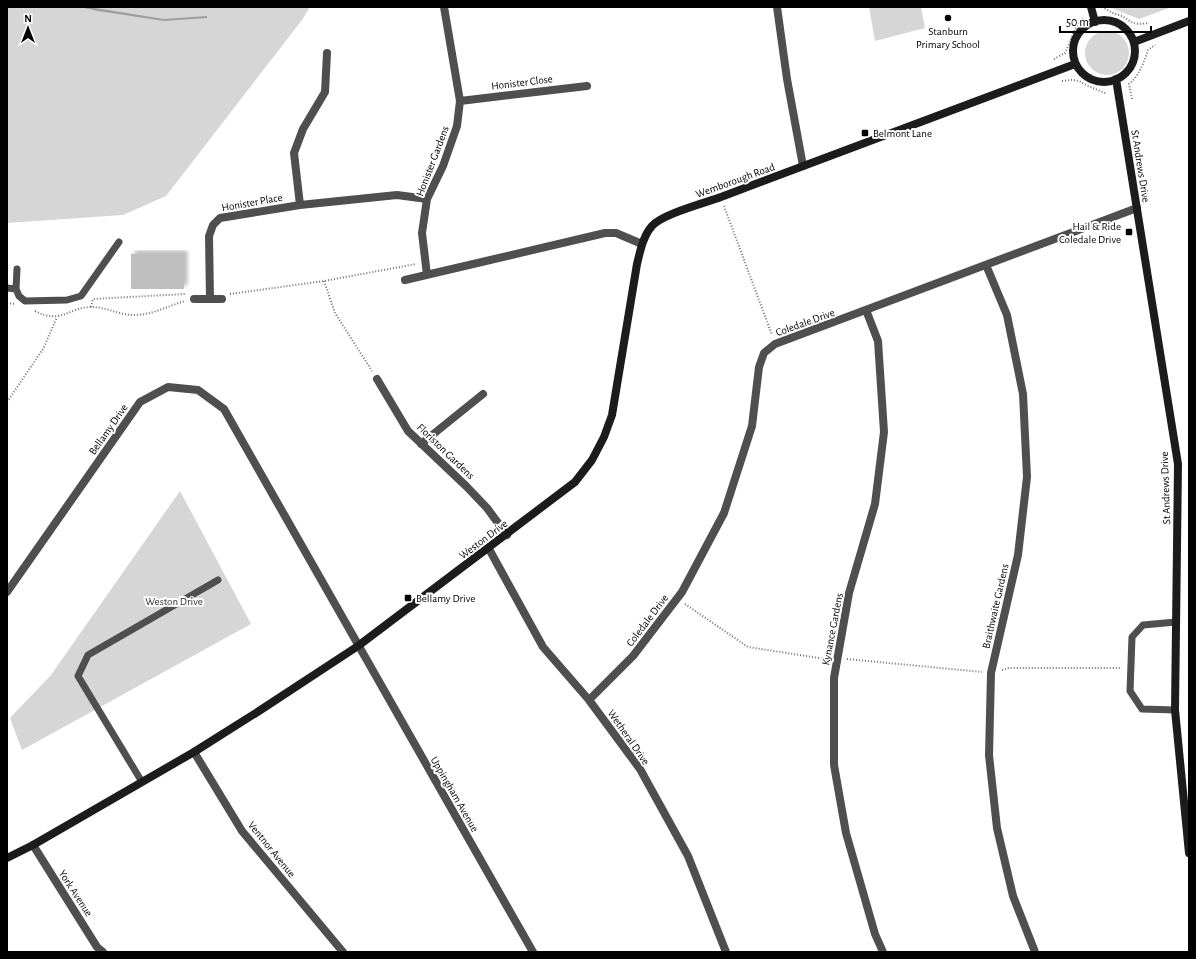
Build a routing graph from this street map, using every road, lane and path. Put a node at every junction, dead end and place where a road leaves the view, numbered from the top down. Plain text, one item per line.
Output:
1 (444, 7) edge
2 (777, 7) edge
3 (1091, 7) edge
4 (1102, 7) edge
5 (1085, 14) dead end
6 (1189, 21) edge
7 (1095, 22) junction
8 (1149, 23) dead end
9 (1134, 42) junction
10 (1156, 45) dead end
11 (327, 53) dead end
12 (1054, 59) dead end
13 (1076, 64) junction
14 (1116, 79) junction
15 (1062, 81) dead end
16 (587, 86) dead end
17 (1108, 99) dead end
18 (1132, 100) dead end
19 (460, 101) junction
20 (803, 166) junction
21 (721, 197) junction
22 (427, 199) junction
23 (300, 206) junction
24 (1137, 208) junction
25 (119, 242) dead end
26 (642, 244) junction
27 (416, 264) dead end
28 (986, 265) junction
29 (16, 269) dead end
30 (427, 275) junction
31 (405, 280) dead end
32 (324, 281) junction
33 (7, 288) edge
34 (16, 289) junction
35 (229, 294) dead end
36 (192, 297) junction
37 (210, 298) junction
38 (222, 299) dead end
39 (91, 307) junction
40 (866, 310) junction
41 (775, 344) junction
42 (377, 379) joint
43 (483, 394) dead end
44 (7, 402) edge
45 (421, 444) junction
46 (507, 534) junction
47 (489, 549) junction
48 (218, 580) dead end
49 (7, 592) edge
50 (677, 598) junction
51 (1176, 622) junction
52 (358, 646) junction
53 (837, 659) junction
54 (1131, 668) junction
55 (991, 673) junction
56 (589, 700) junction
57 (1176, 710) junction
58 (194, 752) junction
59 (142, 782) junction
60 (33, 846) junction
61 (1189, 853) edge
62 (7, 858) edge
63 (103, 952) edge
64 (343, 952) edge
65 (533, 952) edge
66 (726, 952) edge
67 (883, 952) edge
68 (1035, 952) edge

1 - 19 street, Honister Gardens
2 - 20 street
3 - 7 street
4 - 8 path
5 - 12 path
6 - 9 street
7 - 9 street
7 - 13 street
9 - 14 street
10 - 18 path
11 - 23 street, Honister Place
13 - 14 street
13 - 20 street, Wemborough Road
14 - 24 street, St Andrews Drive
15 - 17 path
16 - 19 street, Honister Close
19 - 22 street, Honister Gardens
20 - 21 street, Wemborough Road
21 - 26 street, Wemborough Road
21 - 41 path
22 - 23 street, Honister Place
22 - 30 street, Honister Gardens
23 - 37 street, Honister Place
24 - 28 street, Coledale Drive
24 - 51 street, St Andrews Drive
25 - 34 lane
26 - 30 street
26 - 46 street, Weston Drive
27 - 32 path
28 - 40 street, Coledale Drive
28 - 55 street, Braithwaite Gardens
29 - 34 lane
30 - 31 street
32 - 35 path
32 - 42 path
33 - 34 lane
36 - 37 street
36 - 39 path
36 - 39 path
37 - 38 street
39 - 44 path
40 - 41 street, Coledale Drive
40 - 53 street, Kynance Gardens
41 - 50 street, Coledale Drive
42 - 45 street, Floriston Gardens
43 - 45 street
45 - 46 street, Floriston Gardens
46 - 47 street, Weston Drive
47 - 52 street, Weston Drive
47 - 56 street, Wetheral Drive
48 - 59 lane
49 - 52 street, Bellamy Drive
50 - 53 path
50 - 56 street, Coledale Drive
51 - 54 lane
51 - 57 street, St Andrews Drive
52 - 58 street, Weston Drive
52 - 65 street, Uppingham Avenue
53 - 55 path
53 - 67 street, Kynance Gardens
54 - 55 path
54 - 57 lane
55 - 68 street, Braithwaite Gardens
56 - 66 street, Wetheral Drive
57 - 61 street, St Andrews Drive
58 - 59 street, Weston Drive
58 - 64 street, Ventnor Avenue
59 - 60 street, Weston Drive
60 - 62 street, Weston Drive
60 - 63 street, York Avenue

